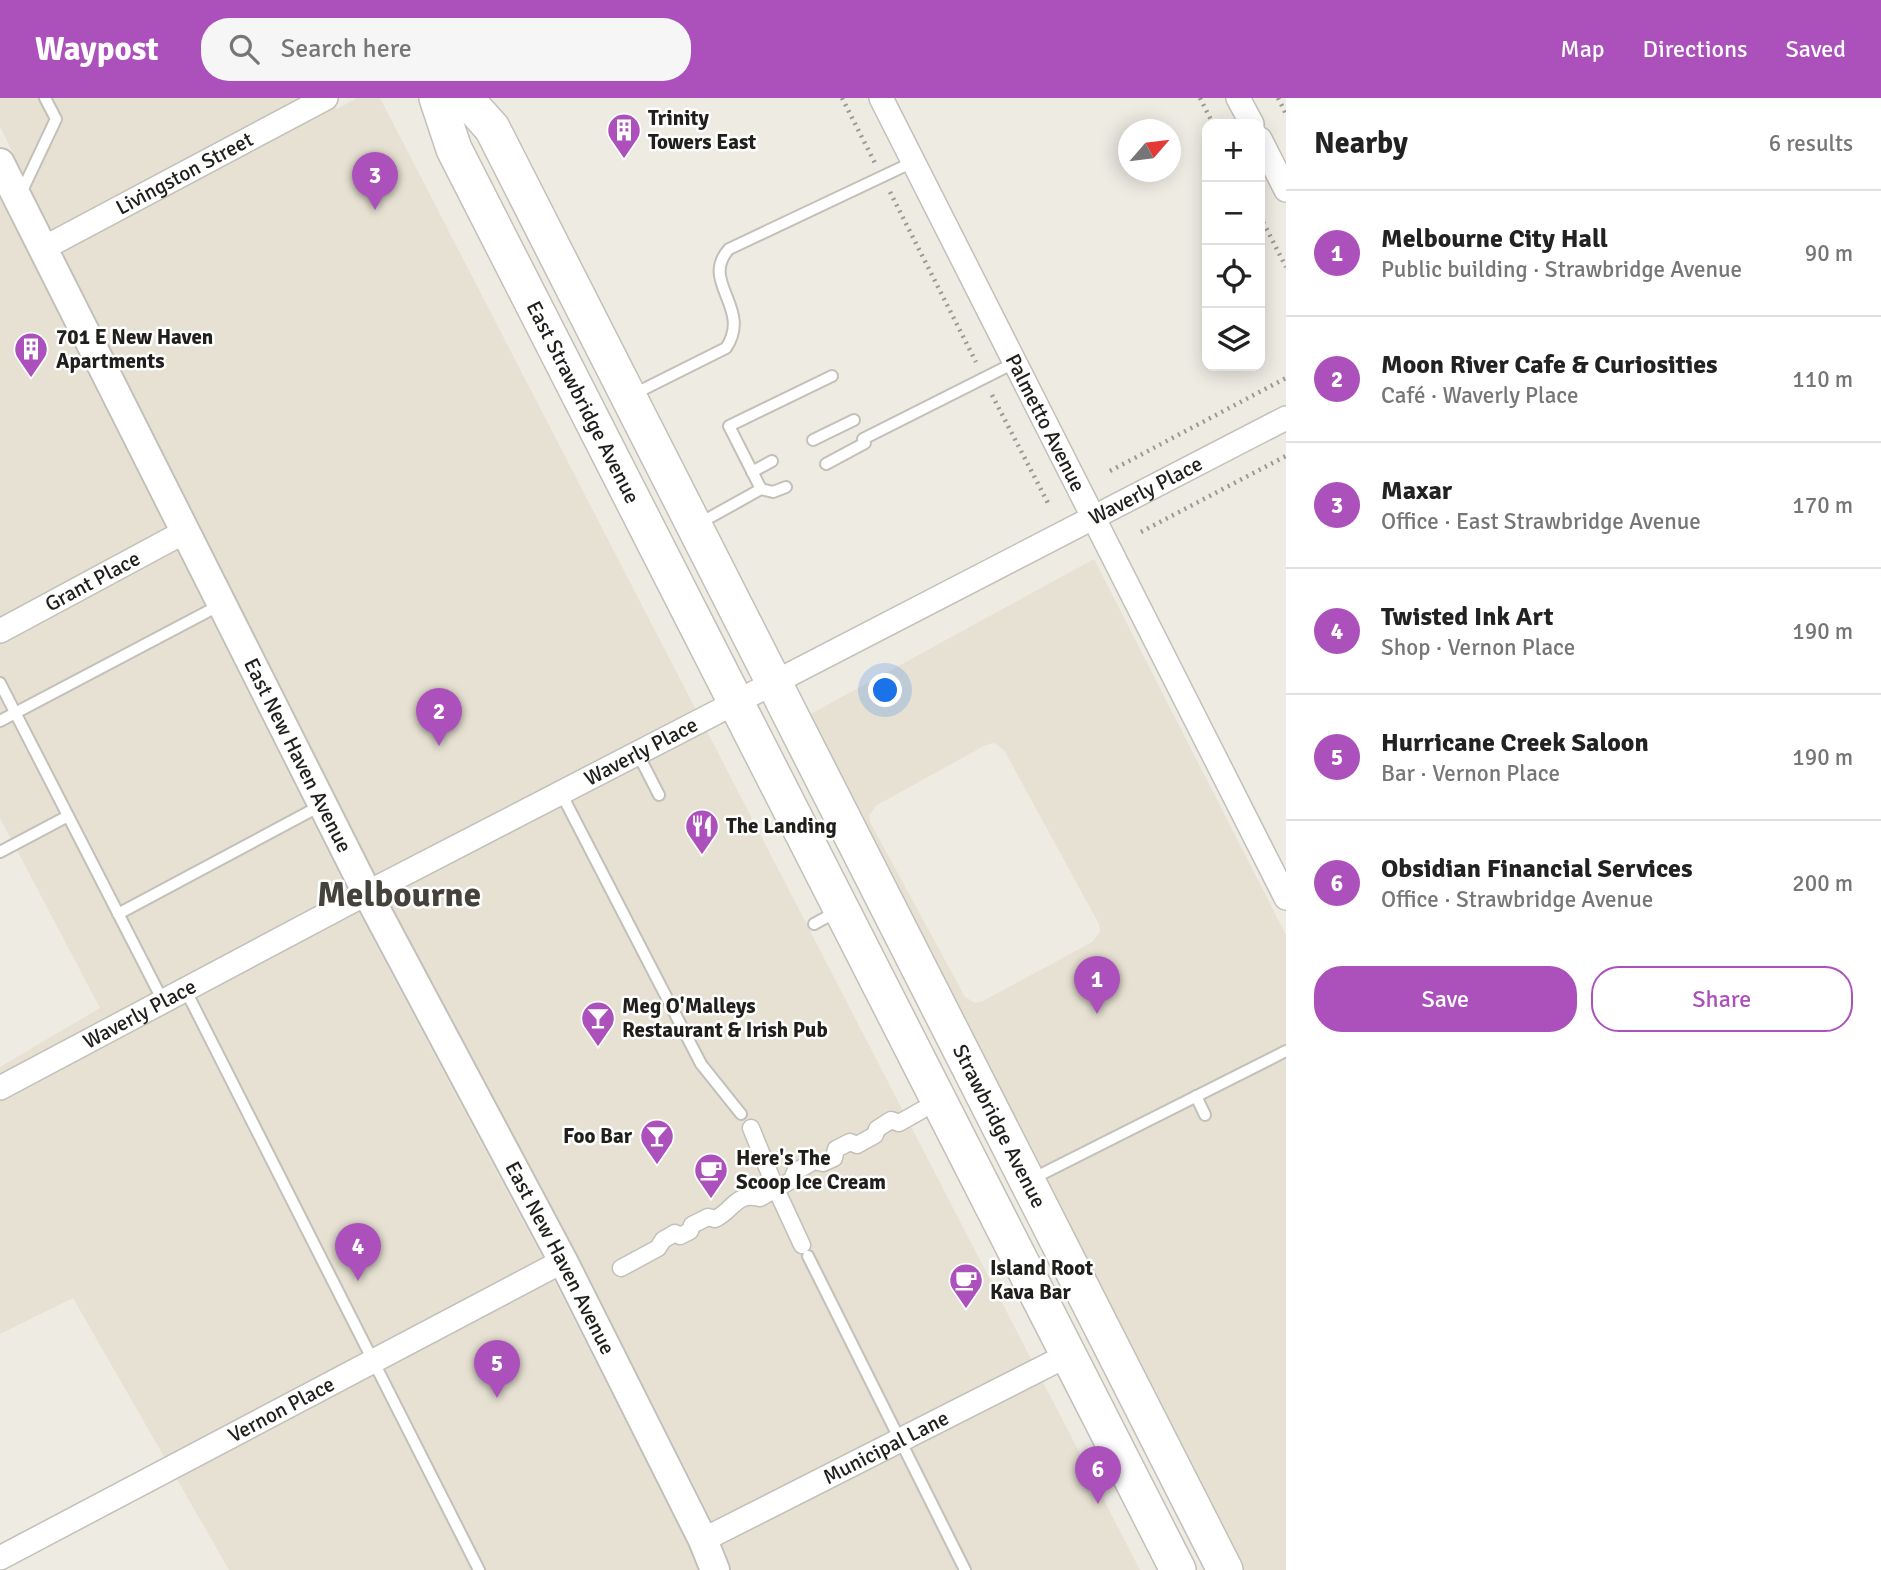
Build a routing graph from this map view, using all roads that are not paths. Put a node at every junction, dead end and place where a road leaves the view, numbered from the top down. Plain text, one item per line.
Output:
1 (45, 98) edge
2 (326, 98) edge
3 (437, 98) edge
4 (465, 98) edge
5 (881, 98) edge
6 (1238, 98) edge
7 (1249, 119) edge
8 (1265, 149) edge
9 (913, 162) junction
10 (0, 163) edge
11 (1286, 190) edge
12 (18, 199) junction
13 (44, 248) junction
14 (1014, 363) junction
15 (832, 376) dead end
16 (628, 397) junction
17 (1286, 418) edge
18 (854, 420) dead end
19 (813, 440) dead end
20 (772, 461) dead end
21 (826, 464) dead end
22 (752, 472) junction
23 (786, 487) dead end
24 (761, 489) junction
25 (1093, 519) junction
26 (694, 526) junction
27 (186, 531) junction
28 (222, 603) junction
29 (0, 631) edge
30 (0, 683) edge
31 (775, 684) junction
32 (738, 703) junction
33 (15, 713) junction
34 (0, 721) edge
35 (638, 754) junction
36 (561, 793) junction
37 (659, 795) dead end
38 (323, 805) junction
39 (68, 816) junction
40 (0, 852) edge
41 (367, 893) junction
42 (1286, 898) edge
43 (118, 914) junction
44 (185, 989) junction
45 (163, 1001) junction
46 (1286, 1051) edge
47 (0, 1088) edge
48 (1196, 1097) junction
49 (922, 1110) dead end
50 (741, 1114) dead end
51 (1205, 1115) dead end
52 (751, 1128) dead end
53 (954, 1131) junction
54 (1028, 1181) junction
55 (776, 1189) junction
56 (805, 1251) joint
57 (562, 1261) junction
58 (621, 1268) dead end
59 (1068, 1355) junction
60 (374, 1361) junction
61 (1135, 1391) junction
62 (899, 1441) junction
63 (703, 1540) junction
64 (0, 1558) edge
65 (479, 1570) edge
66 (715, 1570) edge
67 (965, 1570) edge
68 (1178, 1570) edge
69 (1225, 1570) edge

1 - 12 lane
2 - 13 street, Livingston Street
3 - 32 main road, East Strawbridge Avenue
4 - 16 main road, East Strawbridge Avenue
5 - 9 street, Palmetto Avenue
6 - 7 street
8 - 11 street
9 - 14 street, Palmetto Avenue
9 - 16 lane
10 - 12 street, East New Haven Avenue
12 - 13 street, East New Haven Avenue
13 - 27 street, East New Haven Avenue
14 - 21 lane
14 - 25 street, Palmetto Avenue
15 - 22 lane
16 - 26 main road, East Strawbridge Avenue
17 - 25 street, Waverly Place
18 - 19 lane
20 - 22 lane
22 - 24 lane
23 - 24 lane
24 - 26 lane
25 - 31 street, Waverly Place
25 - 42 street, Palmetto Avenue
26 - 31 main road, East Strawbridge Avenue
27 - 28 street, East New Haven Avenue
27 - 29 street, Grant Place
28 - 33 lane
28 - 38 street, East New Haven Avenue
30 - 33 lane
31 - 32 street, Waverly Place
31 - 54 main road, Strawbridge Avenue
32 - 35 street, Waverly Place
32 - 53 main road, Strawbridge Avenue
33 - 34 lane
33 - 39 lane
35 - 36 street, Waverly Place
35 - 37 lane
36 - 41 street, Waverly Place
36 - 50 lane
38 - 41 street, East New Haven Avenue
38 - 43 lane
39 - 40 lane
39 - 43 lane
41 - 44 street, Waverly Place
41 - 57 street, East New Haven Avenue
43 - 45 lane
44 - 45 street, Waverly Place
44 - 60 lane
45 - 47 street, Waverly Place
46 - 48 lane
48 - 51 lane
48 - 54 lane
49 - 55 street
52 - 55 street
53 - 54 main road
53 - 59 main road, Strawbridge Avenue
54 - 61 main road, Strawbridge Avenue
55 - 56 street
55 - 58 street
56 - 62 lane
57 - 60 street, Vernon Place
57 - 63 street, East New Haven Avenue
59 - 61 main road
59 - 62 street, Municipal Lane
59 - 68 main road, Strawbridge Avenue
60 - 64 street, Vernon Place
60 - 65 lane
61 - 69 main road, Strawbridge Avenue
62 - 63 street, Municipal Lane
62 - 67 lane
63 - 66 street, East New Haven Avenue

